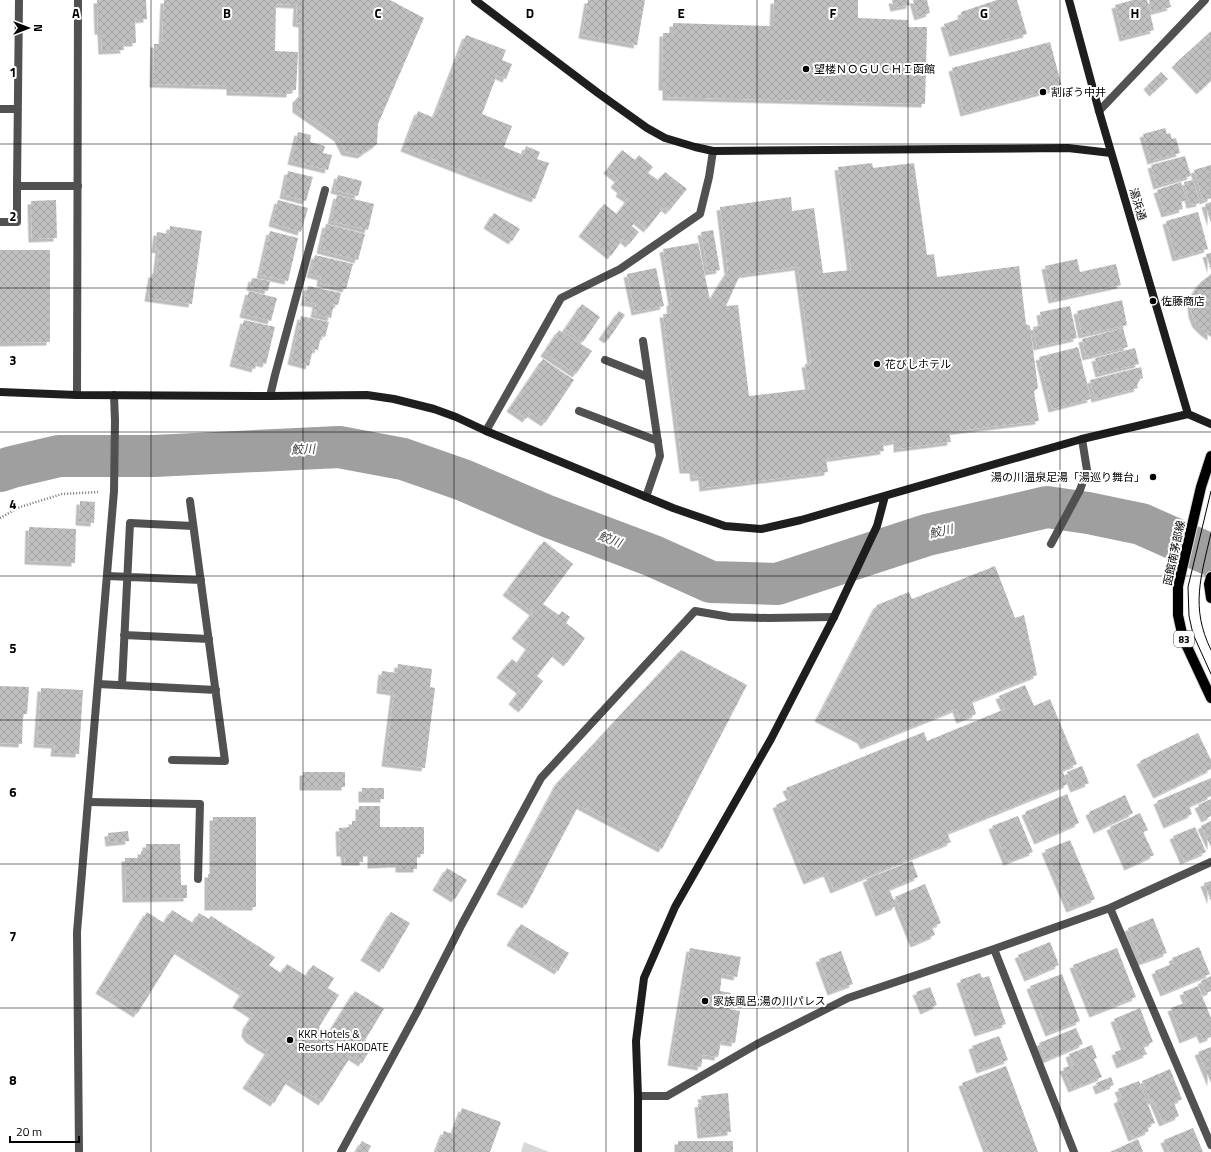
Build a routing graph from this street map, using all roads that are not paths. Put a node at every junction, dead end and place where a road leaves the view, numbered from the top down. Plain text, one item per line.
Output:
1 (19, 0) edge
2 (78, 0) edge
3 (476, 0) edge
4 (1069, 0) edge
5 (1205, 0) edge
6 (18, 109) junction
7 (0, 110) edge
8 (1099, 110) junction
9 (713, 151) junction
10 (1111, 152) junction
11 (17, 186) junction
12 (78, 186) junction
13 (325, 190) dead end
14 (0, 222) edge
15 (644, 341) dead end
16 (605, 360) dead end
17 (648, 377) junction
18 (0, 392) edge
19 (77, 395) junction
20 (114, 395) junction
21 (270, 396) junction
22 (579, 411) dead end
23 (1188, 414) junction
24 (1211, 424) edge
25 (486, 431) junction
26 (1082, 439) junction
27 (658, 441) junction
28 (1211, 456) edge
29 (885, 496) junction
30 (646, 497) junction
31 (190, 501) dead end
32 (194, 526) junction
33 (1051, 544) dead end
34 (107, 576) junction
35 (127, 577) junction
36 (201, 580) junction
37 (1210, 580) edge
38 (1211, 598) edge
39 (834, 616) junction
40 (124, 635) junction
41 (209, 639) junction
42 (98, 684) junction
43 (122, 685) junction
44 (216, 690) junction
45 (1211, 698) edge
46 (172, 760) dead end
47 (88, 802) junction
48 (1211, 862) edge
49 (198, 879) dead end
50 (1110, 908) junction
51 (994, 949) junction
52 (638, 1096) junction
53 (1211, 1145) edge
54 (79, 1152) edge
55 (341, 1152) edge
56 (638, 1152) edge
57 (1074, 1152) edge

1 - 6 street
2 - 12 street
3 - 9 street
4 - 8 street, 湯浜通
5 - 8 street
6 - 7 street
6 - 11 street
8 - 10 street, 湯浜通
9 - 10 street
9 - 25 street
10 - 23 street, 湯浜通
11 - 12 street
11 - 14 street
12 - 19 street
13 - 21 street
15 - 17 street
16 - 17 street
17 - 27 street
18 - 19 street
19 - 20 street
20 - 21 street
20 - 34 street
21 - 25 street
22 - 27 street
23 - 24 street
23 - 26 street
25 - 30 street
26 - 29 street
26 - 33 street
27 - 30 street
28 - 45 main road, 函館南茅部線 / 83
29 - 30 street
29 - 39 street
31 - 32 street
32 - 35 street
32 - 36 street
34 - 35 street
34 - 42 street
35 - 36 street
35 - 40 street
36 - 41 street
37 - 38 main road
39 - 52 street
39 - 55 street
40 - 41 street
40 - 43 street
41 - 44 street
42 - 43 street
42 - 47 street
43 - 44 street
44 - 46 street
47 - 49 street
47 - 54 street
48 - 50 street
50 - 51 street
50 - 53 street
51 - 52 street
51 - 57 street
52 - 56 street

